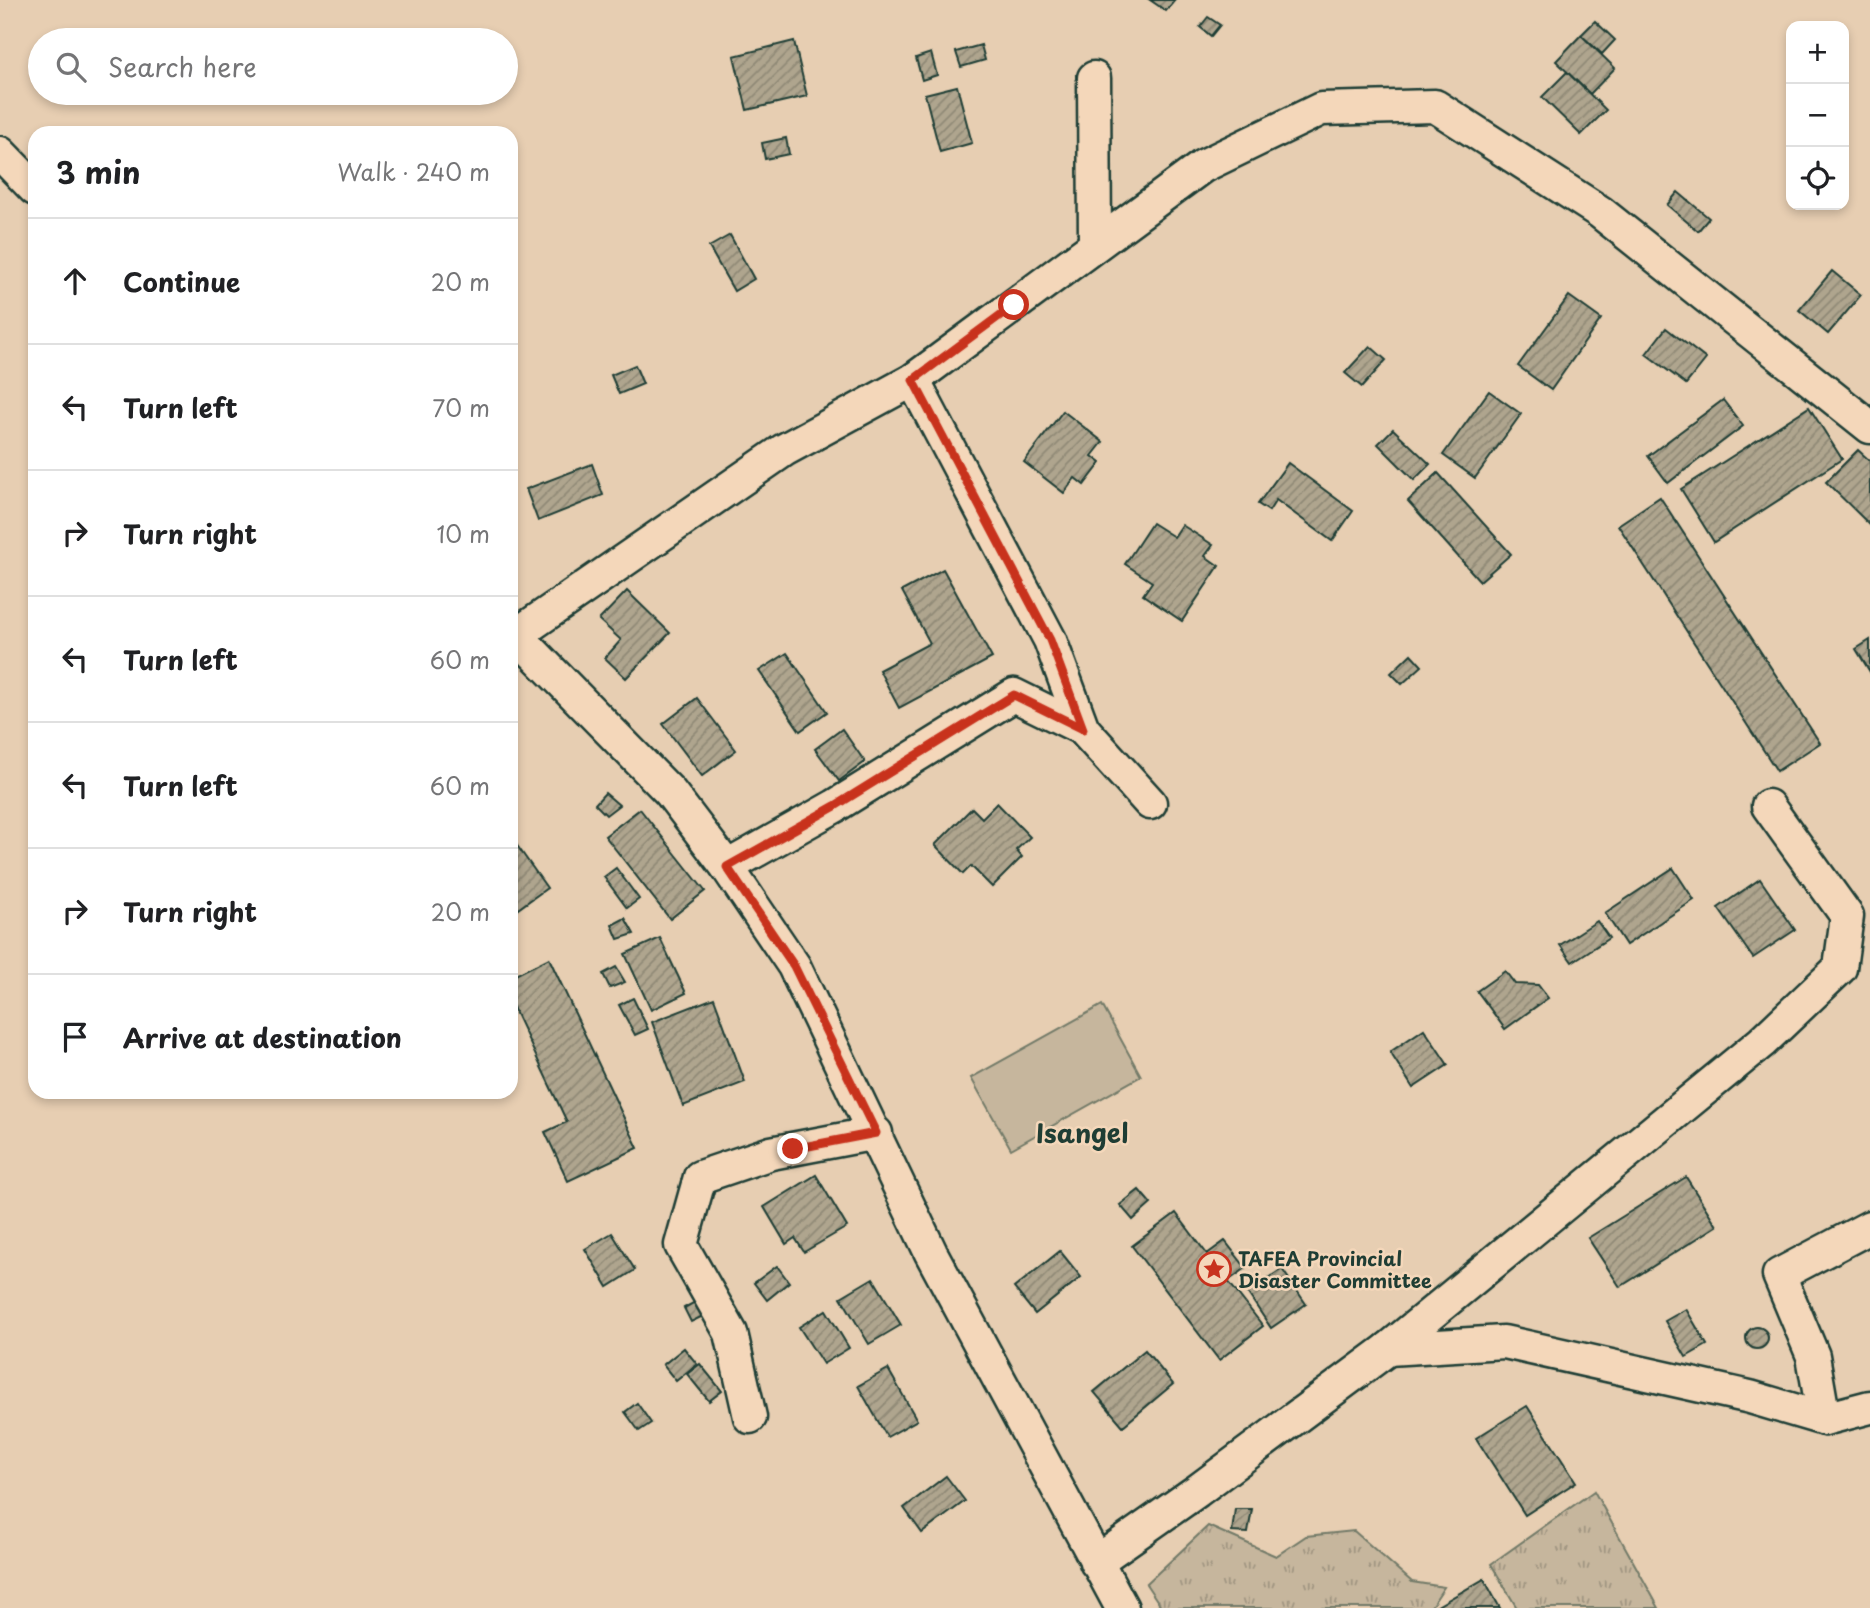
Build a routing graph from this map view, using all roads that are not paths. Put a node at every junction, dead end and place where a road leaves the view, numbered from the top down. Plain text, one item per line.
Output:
1 (1094, 78) dead end
2 (0, 153) edge
3 (28, 182) edge
4 (1095, 245) junction
5 (913, 380) junction
6 (1870, 427) edge
7 (518, 630) edge
8 (518, 637) edge
9 (1083, 729) junction
10 (1150, 803) dead end
11 (1768, 806) dead end
12 (727, 867) junction
13 (876, 1133) junction
14 (1870, 1227) edge
15 (1388, 1349) junction
16 (1870, 1407) edge
17 (750, 1418) dead end
18 (1824, 1419) junction
19 (1096, 1562) junction
20 (1122, 1608) edge

1 - 4 street
2 - 3 street
4 - 5 street
4 - 6 street
5 - 7 street
5 - 9 street
8 - 12 street
9 - 10 street
9 - 12 street
11 - 15 street
12 - 13 street
13 - 17 street
13 - 19 street
14 - 18 street
15 - 18 street
15 - 19 street
16 - 18 street
19 - 20 street

